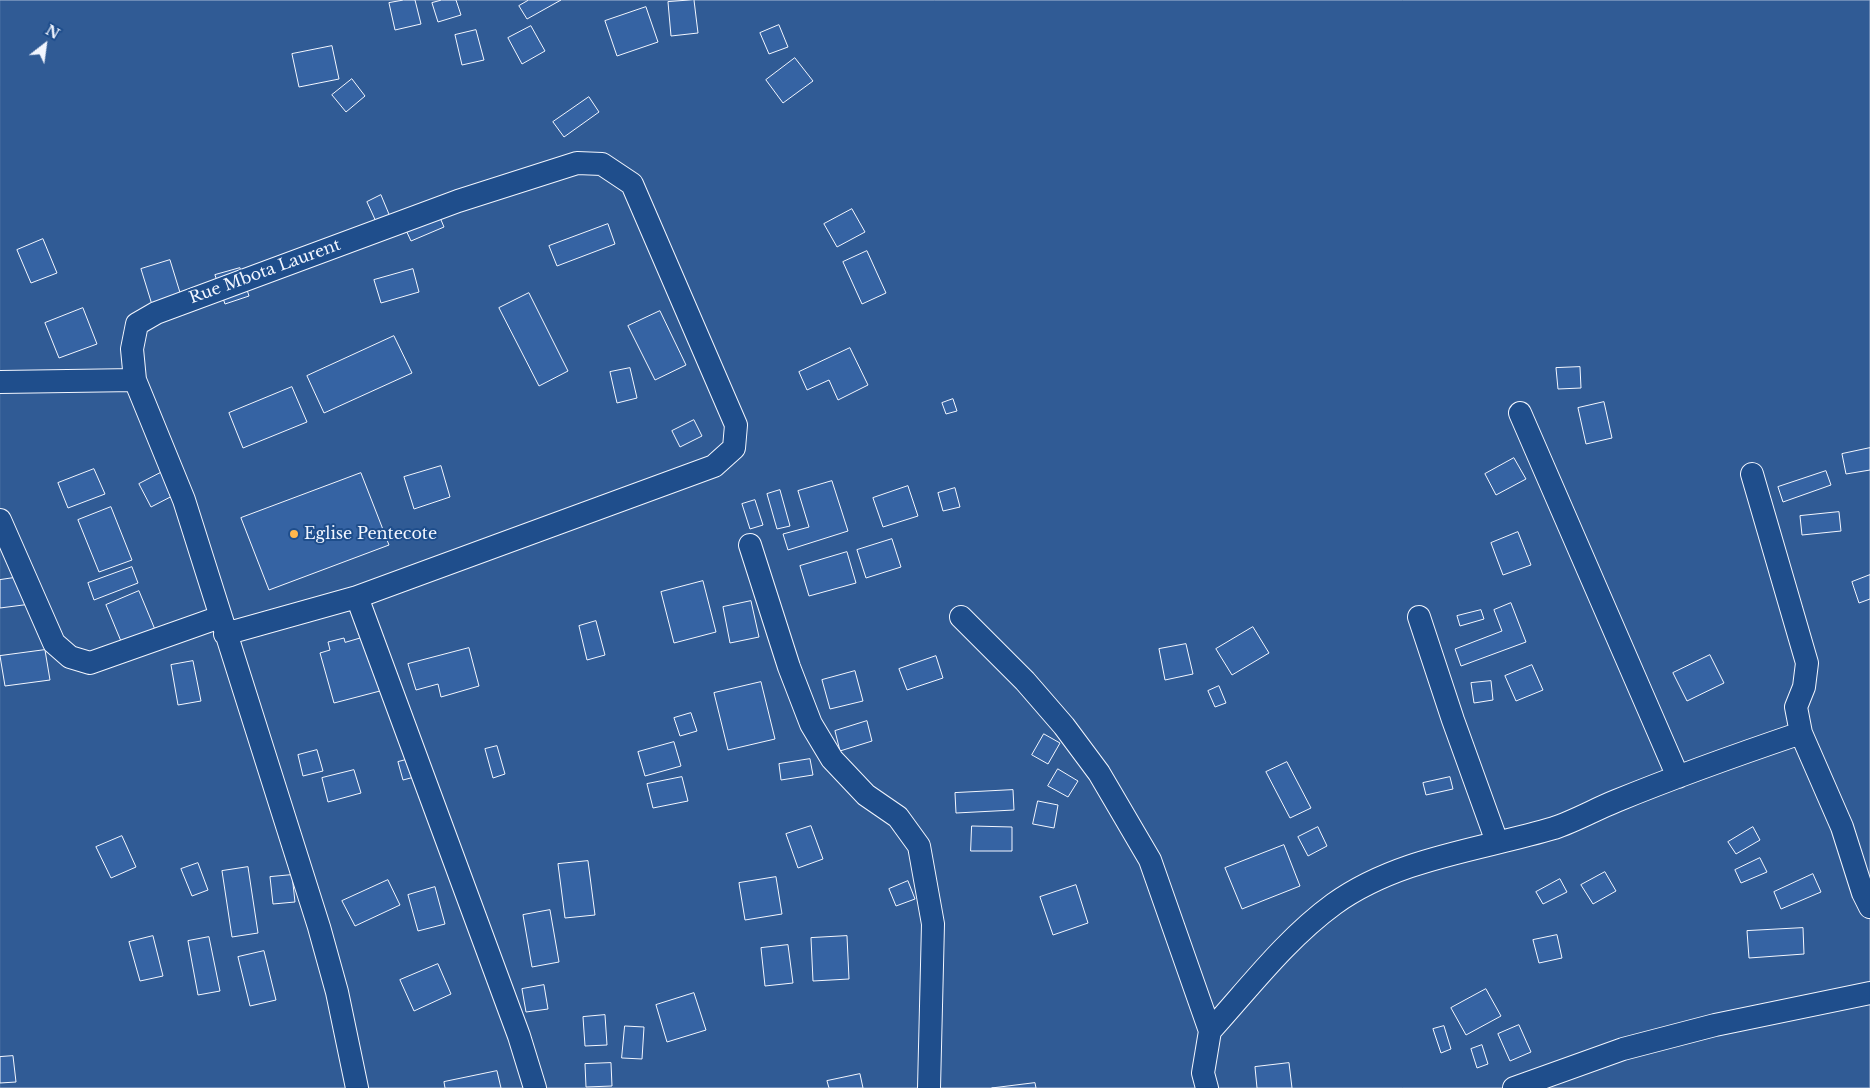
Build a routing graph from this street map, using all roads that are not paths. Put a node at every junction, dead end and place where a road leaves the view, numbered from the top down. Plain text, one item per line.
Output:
1 (136, 380) junction
2 (0, 382) edge
3 (1520, 413) dead end
4 (1752, 474) dead end
5 (0, 520) edge
6 (750, 545) dead end
7 (357, 597) junction
8 (960, 617) dead end
9 (1420, 617) dead end
10 (223, 625) junction
11 (1801, 733) junction
12 (1678, 777) junction
13 (1497, 842) junction
14 (1870, 907) edge
15 (1870, 993) edge
16 (1210, 1031) junction
17 (358, 1088) edge
18 (535, 1088) edge
19 (929, 1088) edge
20 (1206, 1088) edge
21 (1514, 1088) edge

1 - 2 street
1 - 7 street, Rue Mbota Laurent
1 - 10 street, Rue Mbota Laurent
3 - 12 street
4 - 11 street
5 - 10 street
6 - 19 street
7 - 10 street
7 - 18 street
8 - 16 street
9 - 13 street
10 - 17 street, Rue Mbota Laurent
11 - 12 street
11 - 14 street
12 - 13 street
13 - 16 street
15 - 21 street
16 - 20 street

